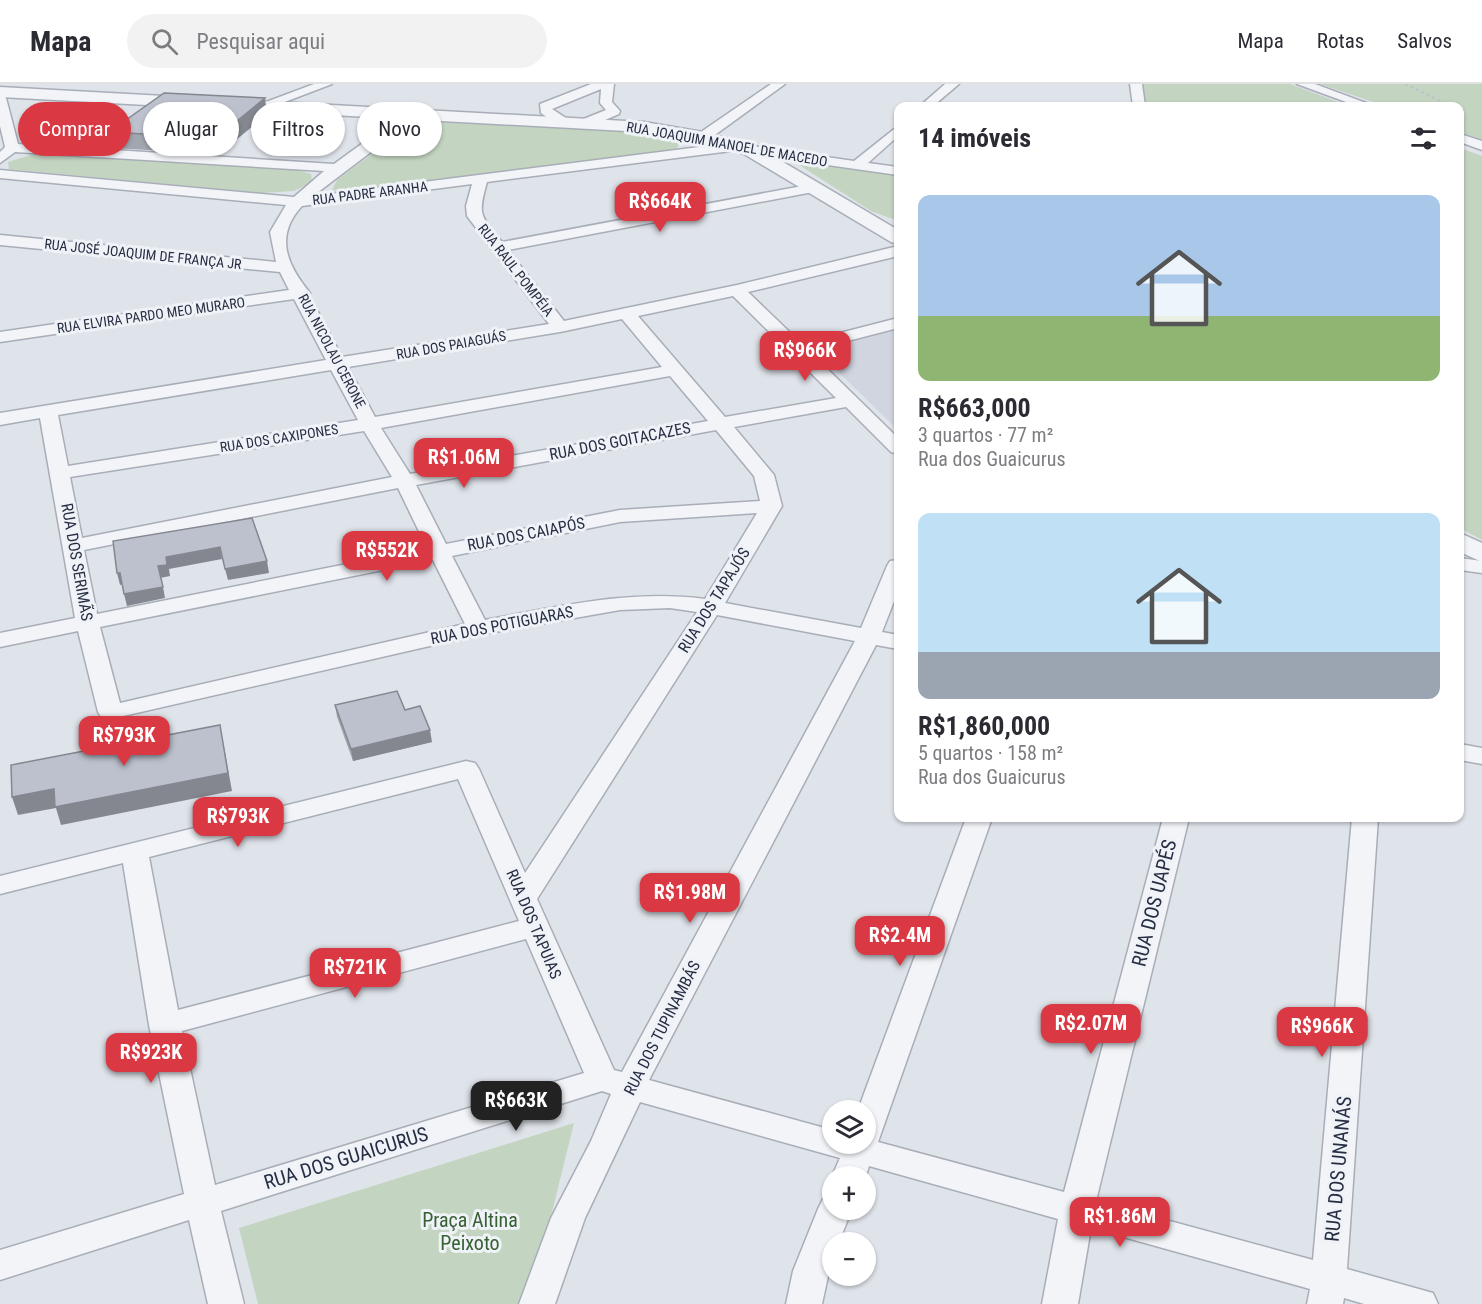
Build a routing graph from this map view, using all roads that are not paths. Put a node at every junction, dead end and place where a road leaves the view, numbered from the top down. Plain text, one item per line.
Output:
1 (326, 84) edge
2 (339, 84) edge
3 (602, 84) edge
4 (608, 84) edge
5 (779, 84) edge
6 (953, 84) edge
7 (1136, 84) edge
8 (1303, 84) edge
9 (306, 90) junction
10 (4, 95) edge
11 (564, 101) junction
12 (207, 102) edge
13 (231, 102) edge
14 (272, 102) edge
15 (312, 102) edge
16 (931, 102) edge
17 (1138, 102) edge
18 (1356, 102) edge
19 (545, 107) junction
20 (610, 107) junction
21 (442, 116) edge
22 (491, 118) junction
23 (561, 121) junction
24 (586, 123) junction
25 (644, 127) junction
26 (894, 133) edge
27 (703, 137) junction
28 (1464, 139) edge
29 (1482, 146) edge
30 (12, 148) junction
31 (744, 148) junction
32 (357, 154) edge
33 (0, 159) edge
34 (857, 165) junction
35 (338, 168) junction
36 (894, 170) edge
37 (0, 174) edge
38 (481, 178) junction
39 (813, 188) junction
40 (297, 202) junction
41 (894, 236) edge
42 (0, 240) edge
43 (500, 247) junction
44 (894, 252) edge
45 (286, 268) junction
46 (737, 291) junction
47 (302, 293) junction
48 (627, 314) junction
49 (894, 324) edge
50 (560, 327) junction
51 (0, 337) edge
52 (798, 349) junction
53 (340, 364) junction
54 (674, 370) junction
55 (848, 401) junction
56 (48, 410) junction
57 (0, 419) edge
58 (718, 423) junction
59 (369, 424) junction
60 (894, 444) edge
61 (60, 473) junction
62 (404, 482) junction
63 (772, 506) junction
64 (1464, 544) edge
65 (74, 546) junction
66 (439, 551) junction
67 (1482, 554) edge
68 (1464, 565) edge
69 (1482, 567) edge
70 (894, 576) edge
71 (711, 607) junction
72 (87, 622) junction
73 (478, 628) junction
74 (869, 636) junction
75 (0, 640) edge
76 (894, 641) edge
77 (110, 712) joint
78 (1464, 753) edge
79 (1482, 756) edge
80 (977, 822) edge
81 (1175, 822) edge
82 (1365, 822) edge
83 (135, 851) junction
84 (0, 885) edge
85 (523, 898) junction
86 (534, 927) junction
87 (164, 1025) junction
88 (616, 1083) junction
89 (869, 1100) edge
90 (822, 1140) edge
91 (872, 1154) edge
92 (201, 1203) junction
93 (1077, 1209) junction
94 (831, 1220) edge
95 (0, 1265) edge
96 (1327, 1291) edge
97 (226, 1304) edge
98 (537, 1304) edge
99 (804, 1304) edge
100 (1060, 1304) edge
101 (1420, 1304) edge

1 - 9 street
2 - 15 street
3 - 11 street
4 - 20 street
5 - 27 street
6 - 16 street
7 - 17 street
8 - 18 street
9 - 13 street
9 - 14 street
10 - 12 street, RUA JOAQUIM MANOEL DE MACEDO
10 - 30 street
11 - 19 street
11 - 20 street
19 - 22 street
19 - 23 street
20 - 24 street
20 - 25 street
21 - 22 street, RUA JOAQUIM MANOEL DE MACEDO
22 - 23 street, RUA JOAQUIM MANOEL DE MACEDO
23 - 24 street, RUA JOAQUIM MANOEL DE MACEDO
24 - 25 street, RUA JOAQUIM MANOEL DE MACEDO
25 - 27 street, RUA JOAQUIM MANOEL DE MACEDO
26 - 34 street
27 - 31 street, RUA JOAQUIM MANOEL DE MACEDO
28 - 29 street
30 - 33 street
30 - 35 street
31 - 34 street, RUA JOAQUIM MANOEL DE MACEDO
31 - 38 street, RUA PADRE ARANHA
31 - 39 street
32 - 35 street, RUA NICOLAU CERONE
34 - 36 street, RUA JOAQUIM MANOEL DE MACEDO
35 - 40 street, RUA NICOLAU CERONE
37 - 40 street, RUA PADRE ARANHA
38 - 40 street, RUA PADRE ARANHA
38 - 43 street, RUA RAUL POMPÉIA
39 - 41 street
39 - 43 street
40 - 45 street, RUA NICOLAU CERONE
42 - 45 street, RUA JOSÉ JOAQUIM DE FRANÇA JR
43 - 50 street, RUA RAUL POMPÉIA
44 - 46 street, RUA DOS PAIAGUÁS
45 - 47 street, RUA NICOLAU CERONE
46 - 48 street, RUA DOS PAIAGUÁS
46 - 52 street
47 - 51 street, RUA ELVIRA PARDO MEO MURARO
47 - 53 street, RUA NICOLAU CERONE
48 - 50 street, RUA DOS PAIAGUÁS
48 - 54 street
49 - 52 street
50 - 53 street, RUA DOS PAIAGUÁS
52 - 55 street
53 - 56 street, RUA DOS PAIAGUÁS
53 - 59 street, RUA NICOLAU CERONE
54 - 58 street
54 - 59 street, RUA DOS CAXIPONES
55 - 58 street, RUA DOS GOITACAZES
55 - 60 street
56 - 57 street, RUA DOS PAIAGUÁS
56 - 61 street, RUA DOS SERIMÃS
58 - 62 street, RUA DOS GOITACAZES
58 - 63 street
59 - 61 street, RUA DOS CAXIPONES
59 - 62 street, RUA NICOLAU CERONE
61 - 65 street, RUA DOS SERIMÃS
62 - 65 street, RUA DOS GOITACAZES
62 - 66 street, RUA NICOLAU CERONE
63 - 66 street, RUA DOS CAIAPÓS
63 - 71 street, RUA DOS TAPAJÓS
64 - 67 street
65 - 72 street, RUA DOS SERIMÃS
66 - 72 street, RUA DOS CAIAPÓS
66 - 73 street, RUA NICOLAU CERONE
68 - 69 street
70 - 74 street, RUA DOS TUPINAMBÁS
71 - 73 street, RUA DOS POTIGUARAS
71 - 74 street, RUA DOS POTIGUARAS
71 - 85 street, RUA DOS TAPAJÓS
72 - 75 street, RUA DOS CAIAPÓS
72 - 77 street, RUA DOS SERIMÃS
73 - 77 street, RUA DOS POTIGUARAS
74 - 76 street, RUA DOS POTIGUARAS
74 - 88 street, RUA DOS TUPINAMBÁS
78 - 79 street
80 - 89 street
81 - 93 street, RUA DOS UAPÉS
82 - 96 street, RUA DOS UNANÁS
83 - 84 street
83 - 85 street, RUA DOS TAPUIAS
83 - 87 street
85 - 86 street, RUA DOS TAPUIAS
86 - 87 street
86 - 88 street, RUA DOS TAPUIAS
87 - 92 street
88 - 90 street
88 - 92 street, RUA DOS GUAICURUS
88 - 98 street, RUA DOS TUPINAMBÁS
91 - 93 street
92 - 95 street, RUA DOS GUAICURUS
92 - 97 street
93 - 96 street
93 - 100 street, RUA DOS UAPÉS
94 - 99 street
96 - 101 street

